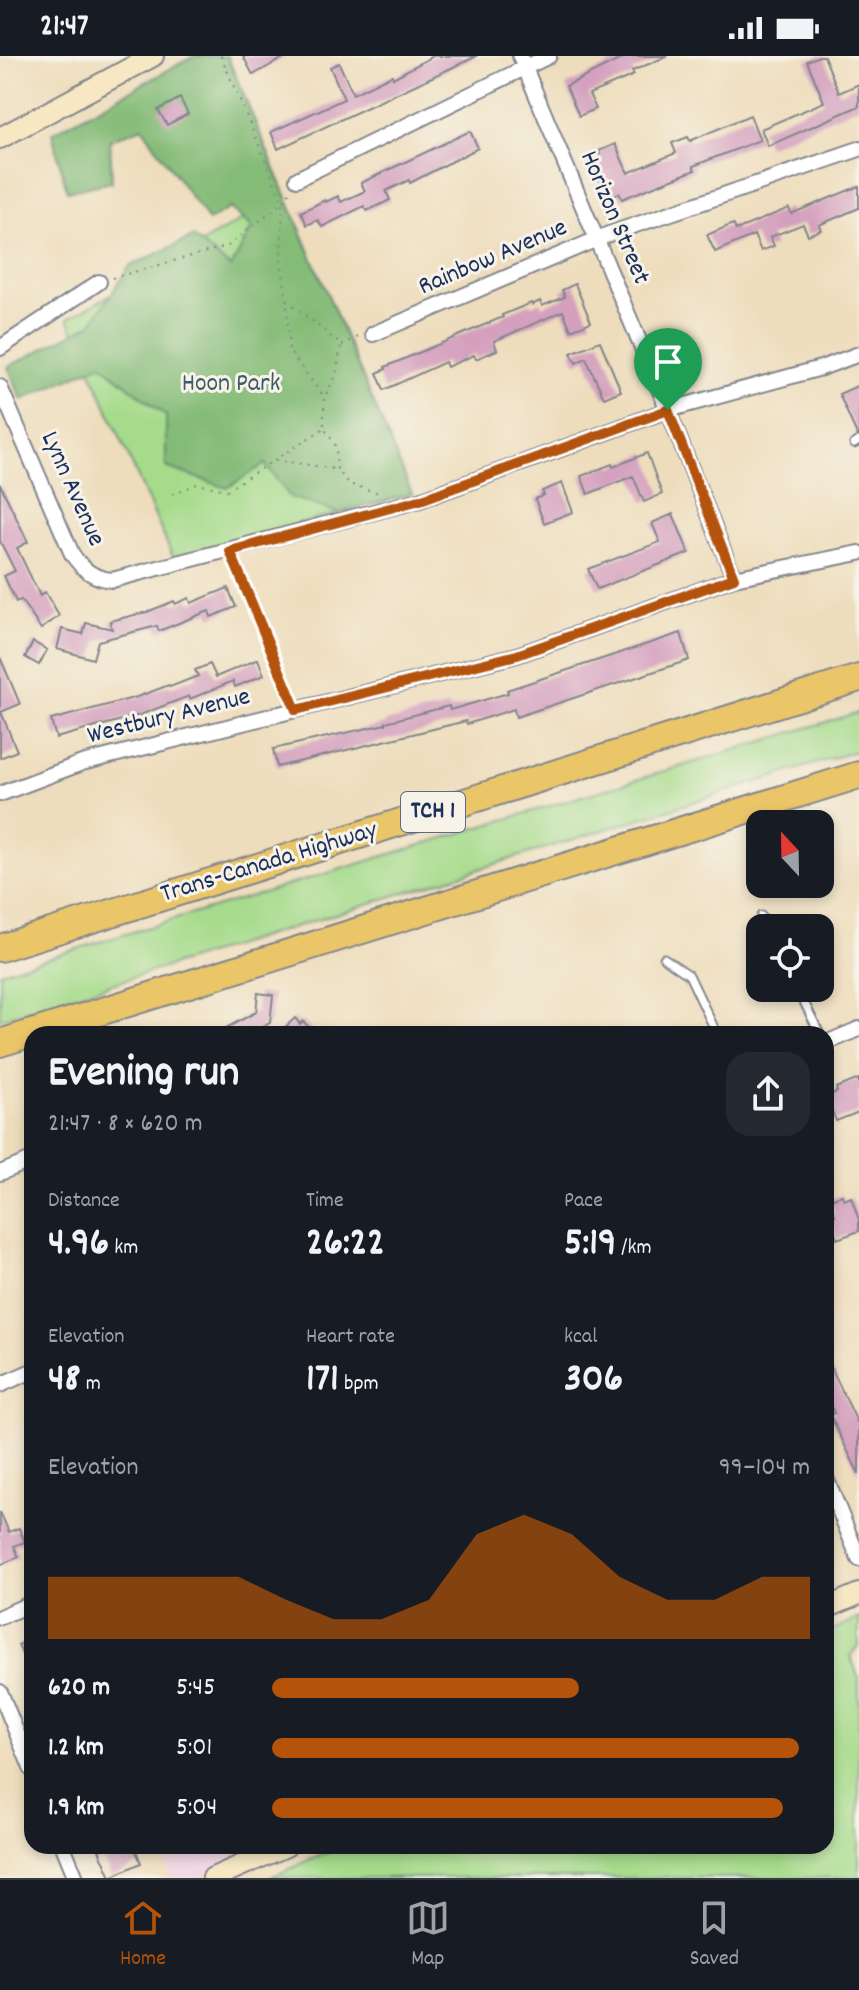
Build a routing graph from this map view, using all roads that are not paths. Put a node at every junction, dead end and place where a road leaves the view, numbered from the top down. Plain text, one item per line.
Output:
1 (153, 56) edge
2 (549, 56) edge
3 (522, 62) edge
4 (0, 138) edge
5 (859, 149) edge
6 (297, 179) road end
7 (596, 240) junction
8 (99, 282) road end
9 (365, 336) road end
10 (0, 348) edge
11 (859, 354) edge
12 (0, 387) edge
13 (668, 410) junction
14 (859, 553) edge
15 (734, 578) junction
16 (859, 678) edge
17 (859, 775) edge
18 (859, 784) edge
19 (0, 794) edge
20 (751, 810) joint
21 (746, 812) edge
22 (0, 948) edge
23 (664, 958) dead end
24 (804, 1002) edge
25 (55, 1026) edge
26 (713, 1026) edge
27 (816, 1026) edge
28 (859, 1029) edge
29 (24, 1036) edge
30 (834, 1040) edge
31 (0, 1043) edge
32 (24, 1163) edge
33 (0, 1173) edge
34 (24, 1374) edge
35 (0, 1385) edge
36 (834, 1498) edge
37 (859, 1559) edge
38 (859, 1594) edge
39 (834, 1605) edge
40 (24, 1606) edge
41 (0, 1617) edge
42 (0, 1692) edge
43 (24, 1750) edge
44 (66, 1854) edge
45 (268, 1854) edge
46 (76, 1878) edge
47 (213, 1878) edge

1 - 4 main road
2 - 3 street
3 - 6 street
3 - 7 street, Horizon Street
5 - 7 street, Rainbow Avenue
7 - 9 street, Rainbow Avenue
7 - 13 street, Horizon Street
8 - 10 street
11 - 13 street, Lynn Avenue
12 - 13 street, Lynn Avenue
13 - 15 street, Horizon Street
14 - 15 street, Westbury Avenue
15 - 19 street, Westbury Avenue
16 - 22 highway, Trans-Canada Highway / TCH 1
17 - 20 highway
18 - 20 highway
21 - 25 highway
23 - 26 lane
24 - 27 lane
28 - 30 street
29 - 31 highway
32 - 33 street
34 - 35 street
36 - 37 street
38 - 39 main road
40 - 41 street
42 - 43 street
44 - 46 street
45 - 47 main road

